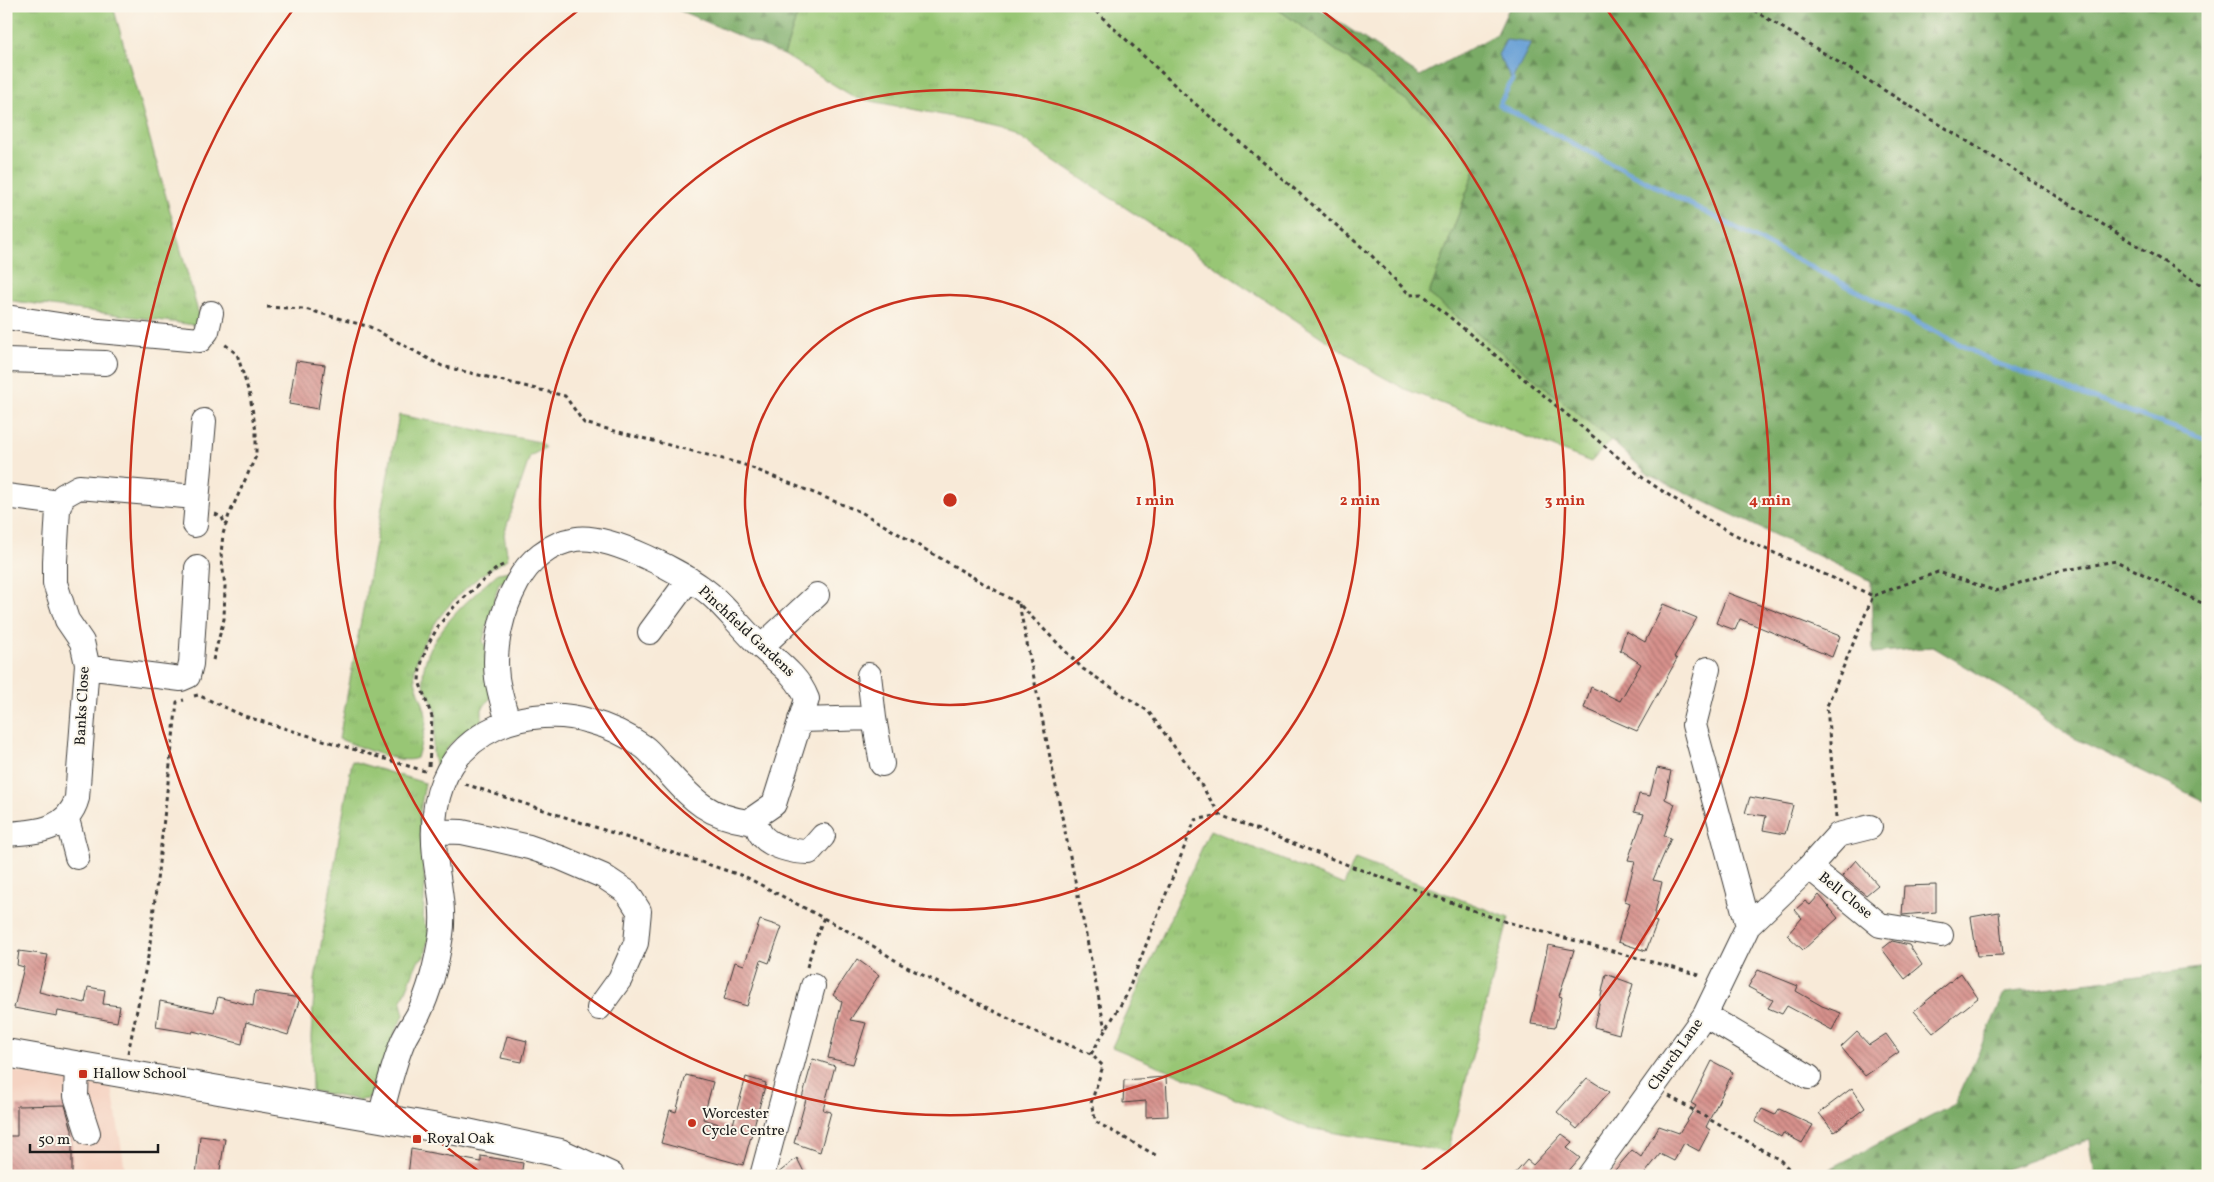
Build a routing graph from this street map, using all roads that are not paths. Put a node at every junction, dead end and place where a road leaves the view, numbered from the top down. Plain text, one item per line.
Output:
1 (211, 313) dead end
2 (6, 317) edge
3 (14, 361) edge
4 (105, 363) dead end
5 (204, 421) dead end
6 (197, 486) junction
7 (6, 496) edge
8 (60, 503) junction
9 (195, 524) dead end
10 (197, 568) dead end
11 (689, 579) junction
12 (817, 595) dead end
13 (650, 632) dead end
14 (761, 647) junction
15 (87, 667) junction
16 (1708, 669) dead end
17 (869, 675) dead end
18 (874, 718) junction
19 (800, 720) junction
20 (508, 722) junction
21 (882, 764) dead end
22 (67, 818) junction
23 (754, 818) junction
24 (1870, 827) dead end
25 (434, 831) junction
26 (6, 834) edge
27 (823, 836) dead end
28 (77, 857) dead end
29 (1809, 867) junction
30 (1748, 926) junction
31 (1941, 935) dead end
32 (813, 986) road end
33 (599, 1008) dead end
34 (1705, 1015) junction
35 (6, 1053) edge
36 (77, 1065) junction
37 (1809, 1077) dead end
38 (380, 1117) junction
39 (88, 1133) dead end
40 (610, 1176) edge
41 (762, 1176) edge
42 (1589, 1176) edge

1 - 2 street
3 - 4 street
5 - 6 street
6 - 8 street
6 - 9 street
7 - 8 street
8 - 15 street, Banks Close
10 - 15 street
11 - 13 street
11 - 14 street, Pinchfield Gardens
11 - 20 street, Pinchfield Gardens
12 - 14 street
14 - 19 street, Pinchfield Gardens
15 - 22 street, Banks Close
16 - 30 street
17 - 18 street
18 - 19 street
18 - 21 street
19 - 23 street, Pinchfield Gardens
20 - 23 street
20 - 25 street
22 - 26 street
22 - 28 street
23 - 27 street
24 - 29 street, Church Lane
25 - 33 street
25 - 38 street
29 - 30 street, Church Lane
29 - 31 street, Bell Close
30 - 34 street, Church Lane
32 - 41 street
34 - 37 street
34 - 42 street, Church Lane
35 - 36 main road
36 - 38 main road
36 - 39 street
38 - 40 main road

